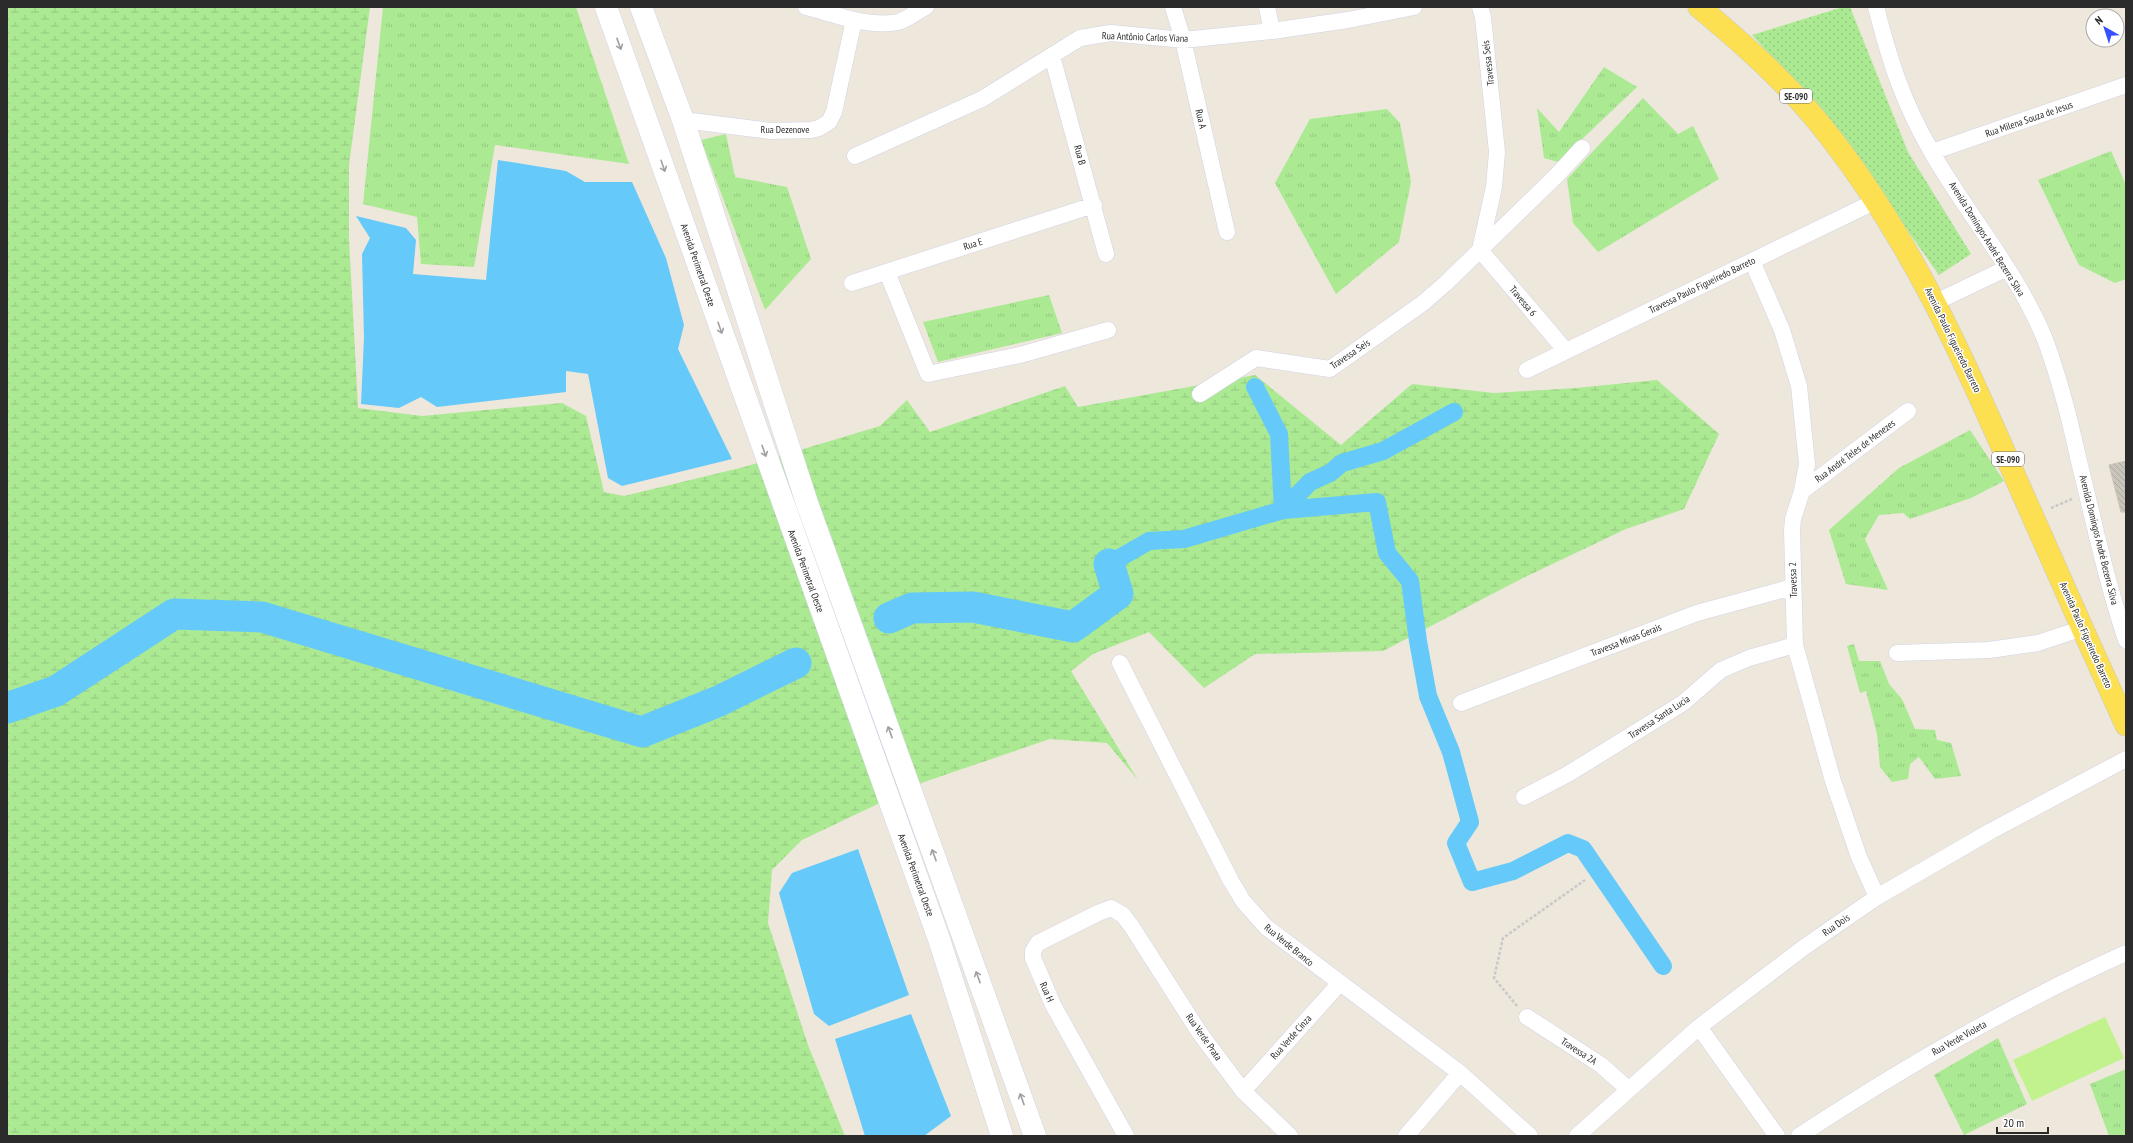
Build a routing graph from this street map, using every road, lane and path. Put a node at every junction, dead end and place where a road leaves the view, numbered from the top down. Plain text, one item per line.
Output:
1 (606, 7) edge
2 (641, 7) edge
3 (806, 7) edge
4 (926, 7) edge
5 (1173, 7) edge
6 (1267, 7) edge
7 (1414, 7) edge
8 (1699, 7) edge
9 (1876, 7) edge
10 (823, 9) edge
11 (1481, 12) edge
12 (899, 14) edge
13 (854, 20) junction
14 (1272, 31) junction
15 (1183, 40) junction
16 (1052, 56) junction
17 (2126, 85) edge
18 (683, 120) junction
19 (1582, 148) dead end
20 (1932, 152) junction
21 (855, 156) dead end
22 (1876, 201) junction
23 (1094, 205) junction
24 (1227, 232) dead end
25 (1480, 250) junction
26 (1106, 254) dead end
27 (1752, 261) junction
28 (2007, 268) junction
29 (887, 272) junction
30 (852, 283) dead end
31 (1936, 302) junction
32 (1108, 330) dead end
33 (1566, 351) junction
34 (1527, 370) dead end
35 (1200, 394) dead end
36 (1908, 411) dead end
37 (1802, 491) junction
38 (2087, 493) junction
39 (2033, 516) junction
40 (1793, 587) junction
41 (2083, 628) junction
42 (2126, 640) edge
43 (1795, 645) junction
44 (1897, 653) dead end
45 (1120, 663) dead end
46 (1461, 703) dead end
47 (2126, 725) edge
48 (2126, 759) edge
49 (1524, 797) dead end
50 (1585, 880) dead end
51 (1877, 897) junction
52 (1132, 927) joint
53 (2126, 953) edge
54 (1340, 983) junction
55 (1526, 1017) joint
56 (1699, 1027) junction
57 (1460, 1073) junction
58 (1628, 1089) junction
59 (1243, 1091) junction
60 (1002, 1136) edge
61 (1035, 1136) edge
62 (1126, 1136) edge
63 (1290, 1136) edge
64 (1406, 1136) edge
65 (1530, 1136) edge
66 (1577, 1136) edge
67 (1777, 1136) edge
68 (1800, 1136) edge

1 -> 60 main road, Avenida Perimetral Oeste
2 - 18 main road
3 - 10 street
4 - 12 street
5 - 15 street, Rua A
6 - 14 street
7 - 14 street, Rua Antônio Carlos Viana
8 - 22 main road, Avenida Paulo Figueiredo Barreto / SE-090
9 - 20 street, Avenida Domingos André Bezerra Silva
10 - 13 street
11 - 25 street, Travessa Seis
12 - 13 street
13 - 18 street, Rua Dezenove
14 - 15 street, Rua Antônio Carlos Viana
15 - 16 street, Rua Antônio Carlos Viana
15 - 24 street, Rua A
16 - 21 street, Rua Antônio Carlos Viana
16 - 23 street, Rua B
17 - 20 street, Rua Milena Souza de Jesus
61 -> 18 main road
19 - 25 street, Travessa Seis
20 - 28 street, Avenida Domingos André Bezerra Silva
22 - 27 street, Travessa Paulo Figueiredo Barreto
22 - 31 main road, Avenida Paulo Figueiredo Barreto / SE-090
23 - 26 street, Rua B
23 - 29 street, Rua E
25 - 33 street, Travessa 6
25 - 35 street, Travessa Seis
27 - 33 street, Travessa Paulo Figueiredo Barreto
27 - 37 street, Travessa 2
28 - 31 street
28 - 38 street, Avenida Domingos André Bezerra Silva
29 - 30 street, Rua E
29 - 32 street
31 - 39 main road, Avenida Paulo Figueiredo Barreto / SE-090
33 - 34 street, Travessa Paulo Figueiredo Barreto
36 - 37 street, Rua André Teles de Menezes
37 - 40 street, Travessa 2
38 - 39 path
38 - 42 street, Avenida Domingos André Bezerra Silva
39 - 41 main road, Avenida Paulo Figueiredo Barreto / SE-090
40 - 43 street, Travessa 2
40 - 46 street, Travessa Minas Gerais
41 - 44 street
41 - 47 main road, Avenida Paulo Figueiredo Barreto / SE-090
43 - 49 street, Travessa Santa Lucia
43 - 51 street, Travessa 2
45 - 54 street, Rua Verde Branco
48 - 51 street, Rua Dois
50 - 55 path
51 - 56 street, Rua Dois
52 - 59 street, Rua Verde Prata
52 - 62 street, Rua H
53 - 68 street, Rua Verde Violeta
54 - 57 street, Rua Verde Branco
54 - 59 street, Rua Verde Cinza
55 - 58 street, Travessa 2A
56 - 58 street, Rua Dois
56 - 67 street
57 - 64 street
57 - 65 street, Rua Verde Branco
58 - 66 street, Rua Dois
59 - 63 street, Rua Verde Prata

